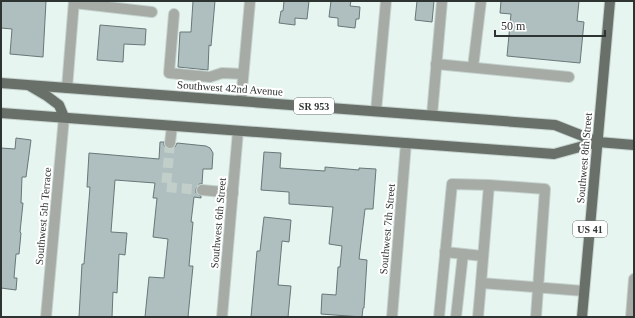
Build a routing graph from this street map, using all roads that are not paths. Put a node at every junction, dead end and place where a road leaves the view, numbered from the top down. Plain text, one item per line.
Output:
1 (250, 1) edge
2 (386, 1) edge
3 (442, 1) edge
4 (481, 1) edge
5 (610, 1) edge
6 (74, 2) edge
7 (152, 12) dead end
8 (174, 14) dead end
9 (436, 64) junction
10 (473, 68) junction
11 (243, 74) junction
12 (569, 77) dead end
13 (1, 82) edge
14 (26, 84) junction
15 (66, 88) junction
16 (241, 101) junction
17 (376, 111) junction
18 (1, 113) edge
19 (432, 116) junction
20 (64, 117) junction
21 (172, 126) junction
22 (238, 131) junction
23 (598, 142) junction
24 (170, 143) tunnel mouth
25 (406, 143) junction
26 (634, 145) edge
27 (489, 185) junction
28 (202, 190) tunnel mouth
29 (233, 193) junction
30 (445, 252) junction
31 (463, 254) junction
32 (483, 256) junction
33 (634, 279) edge
34 (481, 283) junction
35 (538, 288) junction
36 (584, 291) junction
37 (46, 317) edge
38 (222, 317) edge
39 (392, 317) edge
40 (439, 317) edge
41 (456, 317) edge
42 (478, 317) edge
43 (536, 317) edge
44 (582, 317) edge
45 (631, 317) edge

1 - 11 street
2 - 17 street
3 - 9 street
4 - 10 street
5 - 23 main road, Southwest 8th Street / US 41
6 - 7 street
6 - 15 street
8 - 11 street
9 - 10 street
9 - 19 street
10 - 12 street
11 - 16 street
13 - 14 main road, Southwest 42nd Avenue / SR 953
14 - 15 main road, Southwest 42nd Avenue / SR 953
14 - 20 main road
15 - 16 main road, Southwest 42nd Avenue / SR 953
16 - 17 main road, Southwest 42nd Avenue / SR 953
17 - 19 main road, Southwest 42nd Avenue / SR 953
18 - 20 main road, Southwest 42nd Avenue / SR 953
19 - 23 main road, Southwest 42nd Avenue / SR 953
20 - 21 main road, Southwest 42nd Avenue / SR 953
20 - 37 street, Southwest 5th Terrace
21 - 22 main road, Southwest 42nd Avenue / SR 953
21 - 24 street
22 - 25 main road, Southwest 42nd Avenue / SR 953
22 - 29 street, Southwest 6th Street
23 - 25 main road, Southwest 42nd Avenue / SR 953
23 - 26 main road, Southwest 42nd Avenue / SR 953
23 - 36 main road, Southwest 8th Street / US 41
25 - 39 street, Southwest 7th Street
27 - 30 street
27 - 32 street
27 - 35 street
28 - 29 street
29 - 38 street, Southwest 6th Street
30 - 31 street
30 - 40 street
31 - 32 street
31 - 41 street
32 - 34 street
33 - 45 street
34 - 35 street
34 - 42 street
35 - 36 street
35 - 43 street
36 - 44 main road, Southwest 8th Street / US 41

